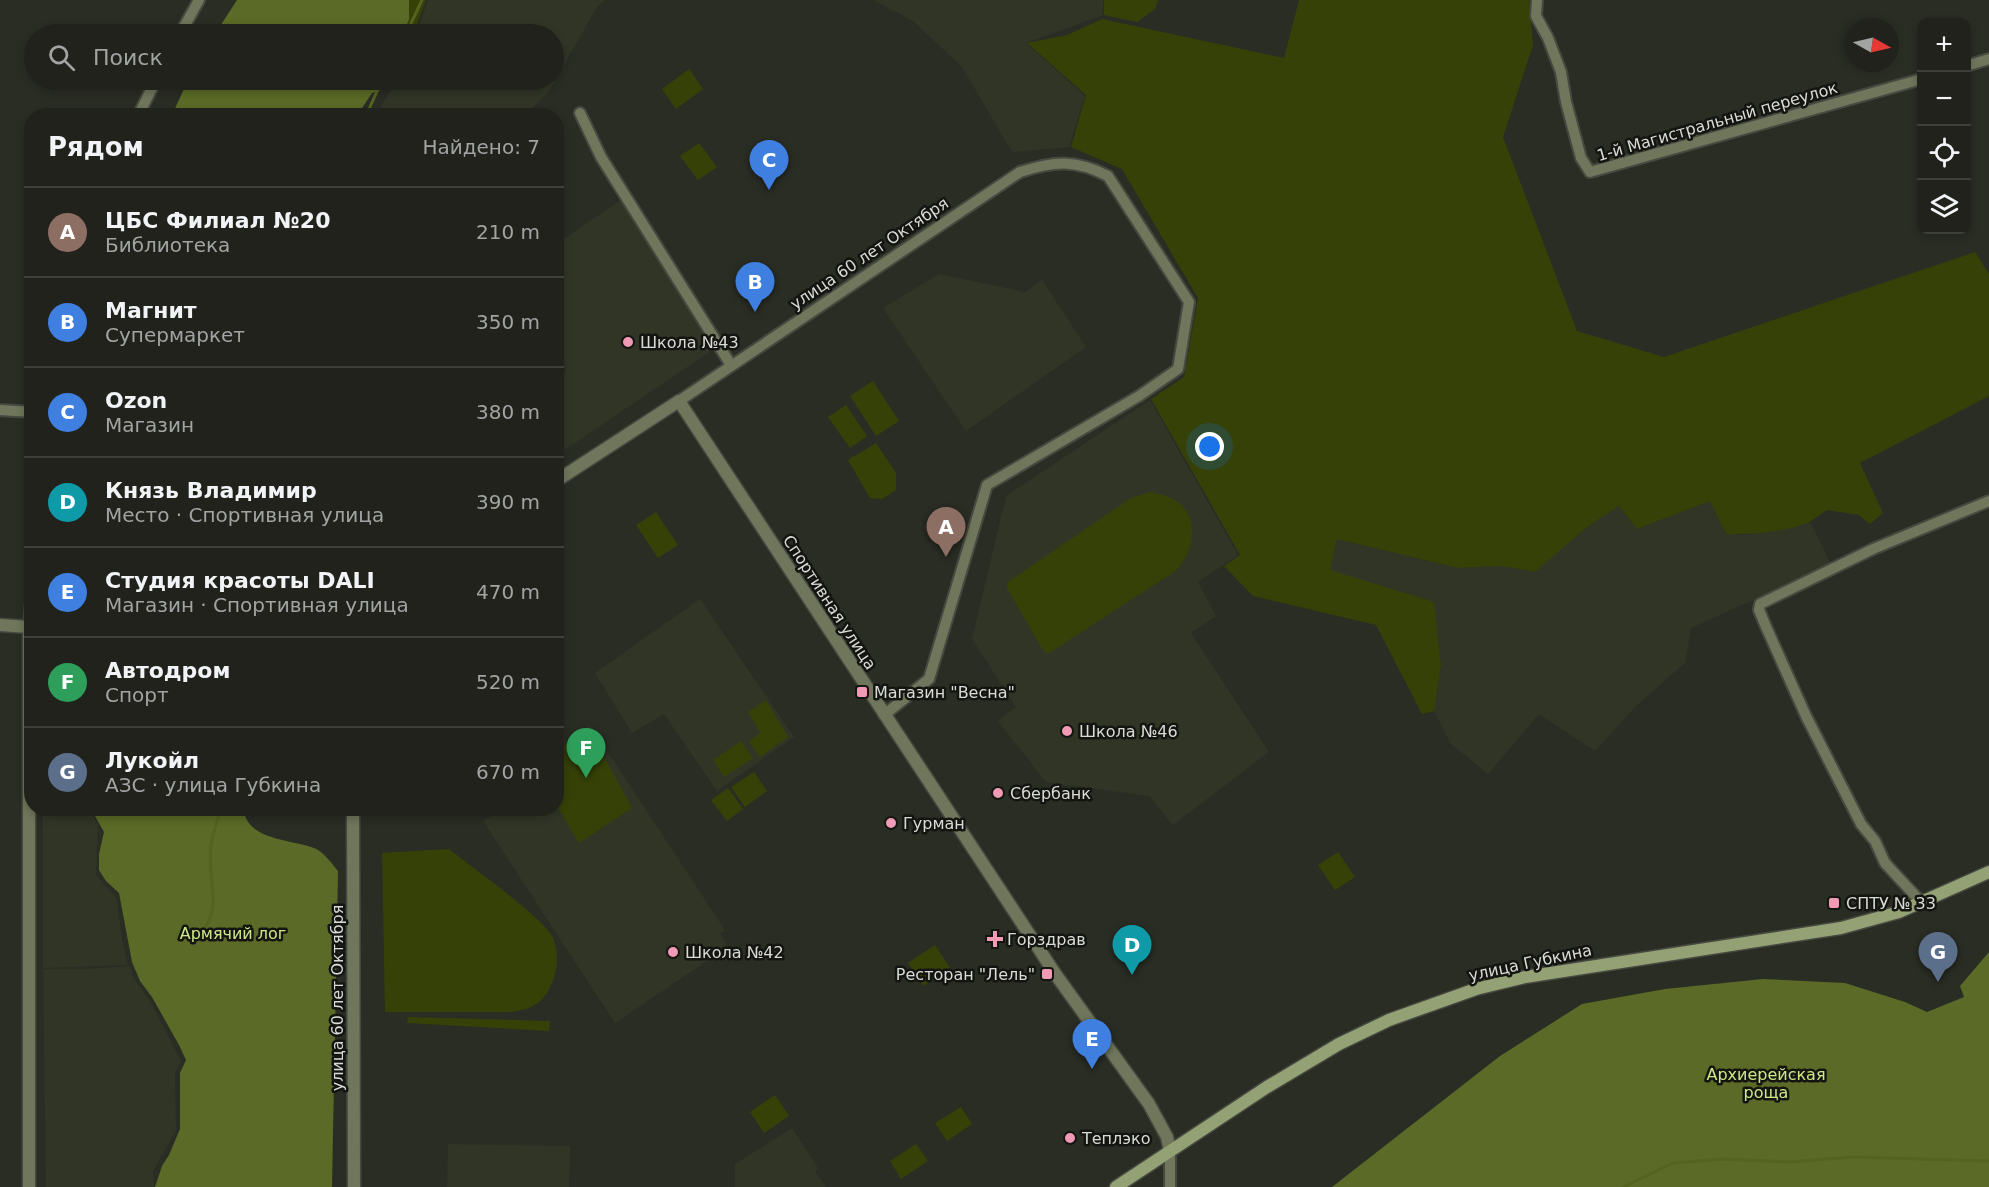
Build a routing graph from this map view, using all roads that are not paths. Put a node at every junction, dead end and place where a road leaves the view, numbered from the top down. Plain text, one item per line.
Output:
1 (199, 0) edge
2 (1537, 0) edge
3 (186, 24) edge
4 (1989, 60) edge
5 (1971, 65) edge
6 (1917, 79) edge
7 (151, 90) edge
8 (142, 108) edge
9 (580, 113) dead end
10 (731, 365) junction
11 (679, 401) junction
12 (0, 410) edge
13 (24, 412) edge
14 (564, 476) edge
15 (1989, 501) edge
16 (0, 625) edge
17 (24, 627) edge
18 (884, 715) junction
19 (29, 816) edge
20 (353, 816) edge
21 (1989, 872) edge
22 (1922, 903) junction
23 (1170, 1151) junction
24 (28, 1187) edge
25 (354, 1187) edge
26 (1116, 1187) edge
27 (1170, 1187) edge

1 - 3 street
2 - 6 street, 1-й Магистральный переулок
4 - 5 street
7 - 8 street
9 - 10 street
10 - 11 street, улица 60 лет Октября
10 - 18 street, улица 60 лет Октября
11 - 14 street, улица 60 лет Октября
11 - 18 street, Спортивная улица
12 - 13 street
15 - 22 street
16 - 17 street
18 - 23 street, Спортивная улица
19 - 24 street
20 - 25 street, улица 60 лет Октября
21 - 22 main road, улица Губкина
22 - 23 main road, улица Губкина
23 - 26 main road, улица Губкина
23 - 27 street

